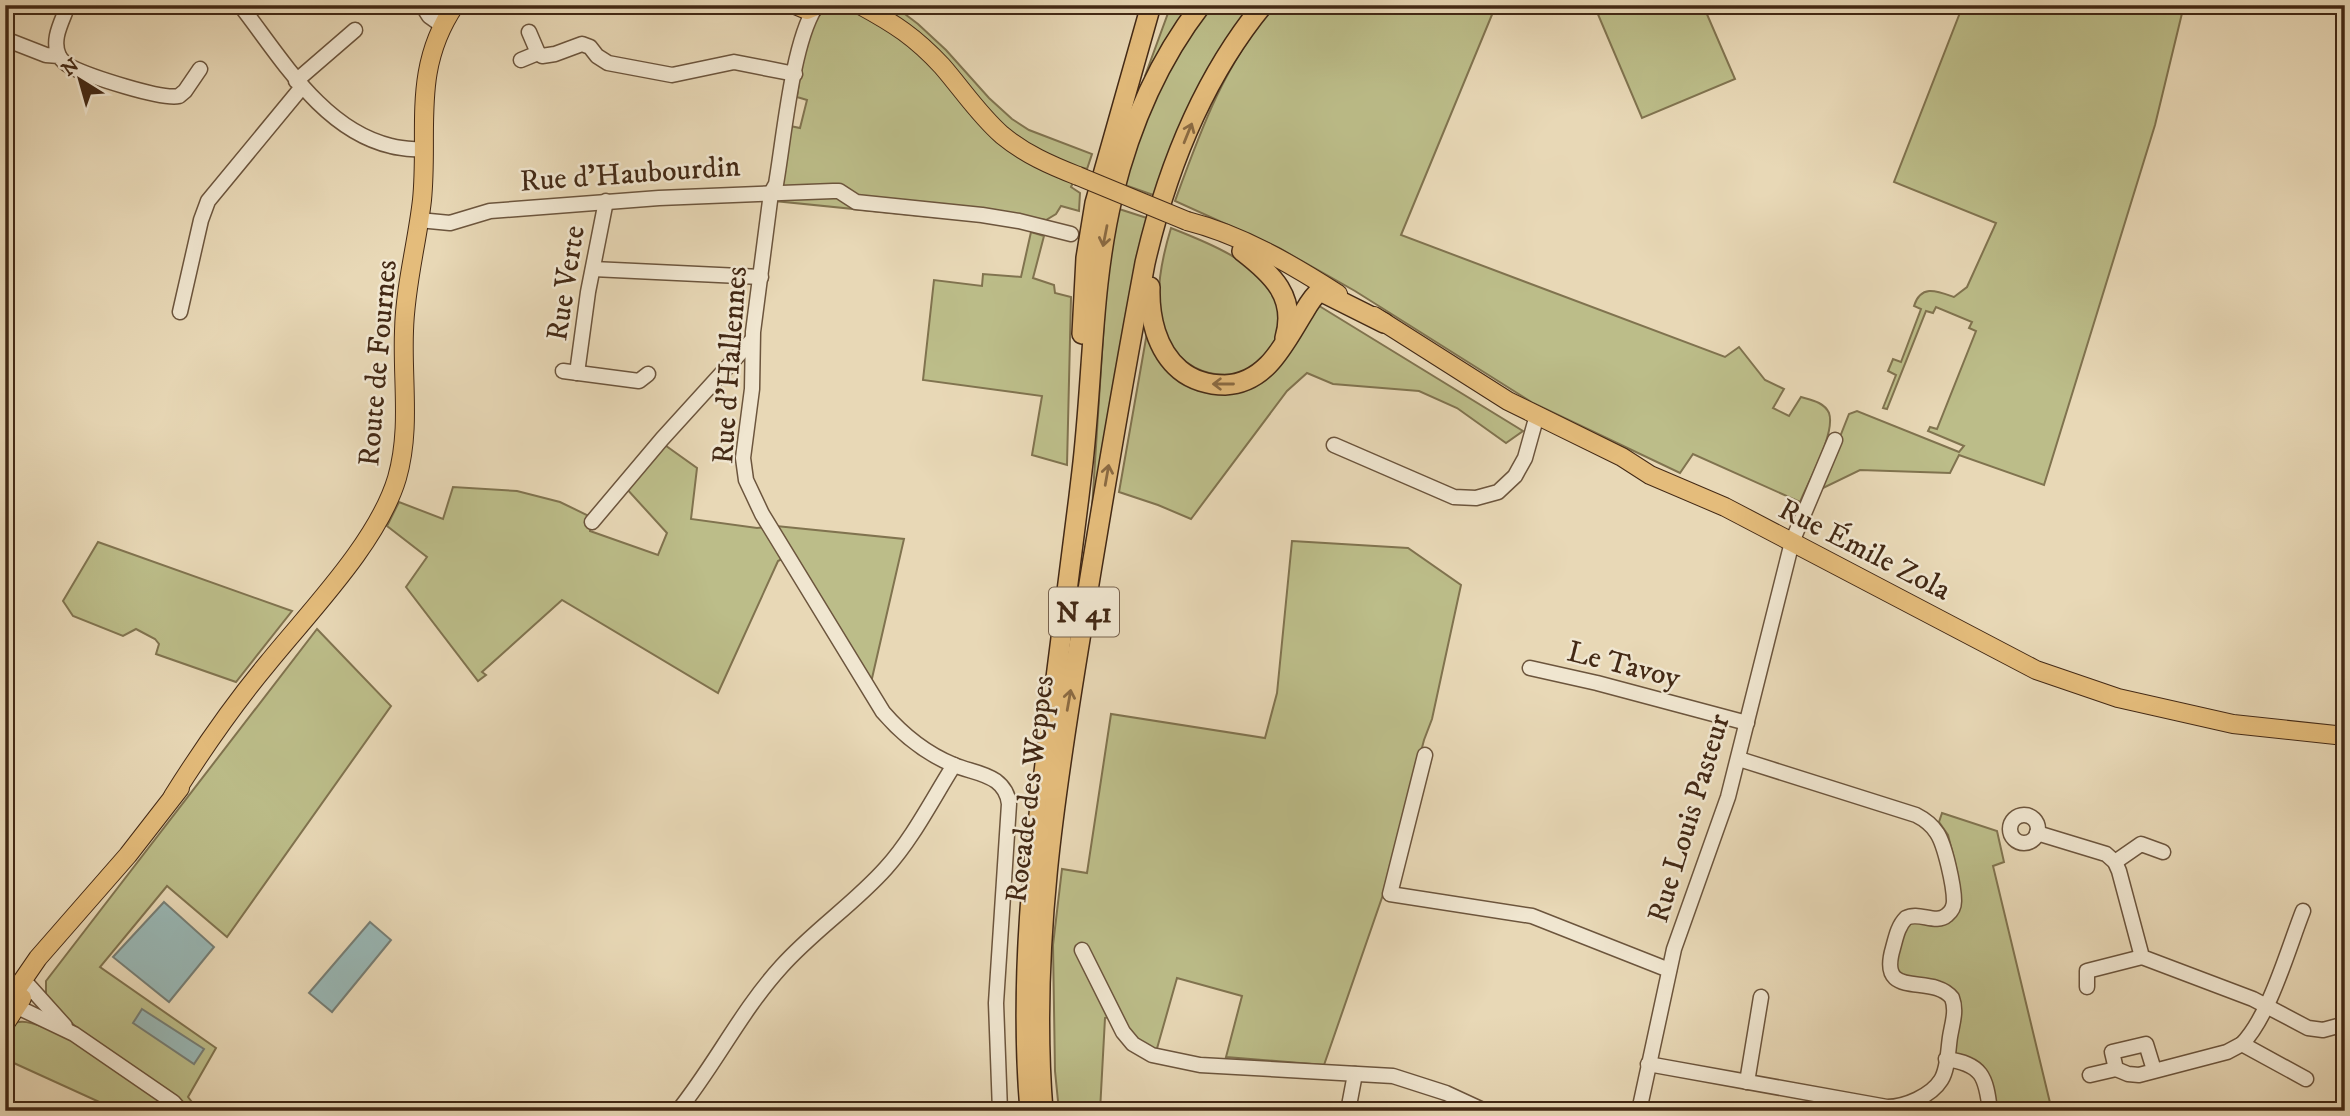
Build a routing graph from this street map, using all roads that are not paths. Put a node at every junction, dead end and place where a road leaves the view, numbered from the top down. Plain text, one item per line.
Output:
1 (68, 5) edge
2 (240, 5) edge
3 (422, 5) edge
4 (454, 5) edge
5 (1151, 5) edge
6 (1165, 5) edge
7 (1201, 5) edge
8 (1263, 5) edge
9 (795, 6) edge
10 (817, 6) edge
11 (860, 6) edge
12 (443, 26) junction
13 (355, 30) dead end
14 (529, 32) dead end
15 (5, 38) edge
16 (538, 53) junction
17 (59, 56) junction
18 (521, 60) dead end
19 (796, 66) junction
20 (200, 69) dead end
21 (299, 84) junction
22 (1121, 110) junction
23 (423, 150) junction
24 (771, 193) junction
25 (1165, 198) junction
26 (606, 201) junction
27 (419, 220) junction
28 (1187, 221) junction
29 (1071, 234) dead end
30 (1242, 251) junction
31 (593, 270) junction
32 (761, 277) junction
33 (1316, 294) junction
34 (180, 312) dead end
35 (1386, 329) junction
36 (752, 340) junction
37 (1280, 352) junction
38 (648, 374) dead end
39 (1535, 420) junction
40 (1835, 440) dead end
41 (1334, 445) dead end
42 (592, 522) dead end
43 (1073, 542) junction
44 (1792, 542) junction
45 (1530, 668) dead end
46 (1746, 723) junction
47 (2345, 736) edge
48 (1426, 755) dead end
49 (1739, 759) junction
50 (954, 765) junction
51 (2037, 834) dead end
52 (2164, 852) dead end
53 (2115, 862) junction
54 (2304, 911) dead end
55 (1082, 950) dead end
56 (2142, 957) junction
57 (1669, 970) junction
58 (25, 984) junction
59 (2087, 987) dead end
60 (1762, 998) dead end
61 (10, 1005) edge
62 (2266, 1005) junction
63 (5, 1024) edge
64 (2345, 1024) edge
65 (74, 1034) junction
66 (2242, 1044) junction
67 (1946, 1059) junction
68 (1648, 1064) junction
69 (2116, 1069) junction
70 (2154, 1070) junction
71 (1355, 1074) junction
72 (2090, 1075) dead end
73 (2306, 1079) dead end
74 (1746, 1082) junction
75 (181, 1111) edge
76 (678, 1111) edge
77 (1000, 1111) edge
78 (1030, 1111) edge
79 (1043, 1111) edge
80 (1348, 1111) edge
81 (1485, 1111) edge
82 (1639, 1111) edge
83 (1990, 1111) edge

1 - 17 street
2 - 21 street
3 - 12 street
4 - 12 main road, Route de Fournes
5 - 22 highway
6 - 22 highway
7 -> 43 highway, N 41
25 -> 8 highway, N 41
9 - 10 main road
9 - 19 street
10 - 19 street
11 - 28 main road, bridge
12 - 23 main road, Route de Fournes
13 - 21 street
14 - 16 street
15 - 17 street
16 - 18 street
16 - 19 street
17 - 20 street
19 - 24 street, Rue d'Hallennes
21 - 23 street
21 - 34 street
22 - 43 highway
23 - 27 main road, Route de Fournes
24 - 26 street, Rue d'Haubourdin
24 - 29 street, Rue d'Haubourdin
24 - 32 street, Rue d'Hallennes
37 -> 25 highway
79 -> 25 highway, Rocade des Weppes / N 41
26 - 27 street, Rue d'Haubourdin
26 - 31 street, Rue Verte
27 - 58 main road, Route de Fournes
28 - 30 main road
28 - 35 main road
30 - 33 main road
30 - 37 highway
31 - 32 street
31 - 38 street, Rue Verte
32 - 36 street, Rue d'Hallennes
33 - 35 highway
33 - 37 highway
35 - 39 main road
36 - 42 street
36 - 50 street, Rue d'Hallennes
39 - 41 street
39 - 44 main road, Rue Émile Zola
40 - 44 street, Rue Louis Pasteur
43 - 78 highway, Rocade des Weppes / N 41
44 - 46 street, Rue Louis Pasteur
44 - 47 main road, Rue Émile Zola
45 - 46 street, Le Tavoy
46 - 49 street, Rue Louis Pasteur
48 - 57 street
49 - 57 street, Rue Louis Pasteur
49 - 67 street
50 - 76 street
50 - 77 street, Rue d'Hallennes
51 - 53 street
52 - 53 street
53 - 56 street
54 - 62 street
55 - 71 street
56 - 59 street
56 - 62 street
57 - 68 street, Rue Louis Pasteur
58 - 61 main road, Route de Fournes
58 - 65 street
60 - 74 street
61 - 63 main road, Route de Fournes
61 - 65 street
62 - 64 street
62 - 66 street
65 - 75 street
66 - 70 street
66 - 73 street
67 - 74 street
67 - 83 street
68 - 74 street
68 - 82 street, Rue Louis Pasteur
69 - 70 street
69 - 70 street
69 - 72 street
71 - 80 street
71 - 81 street

